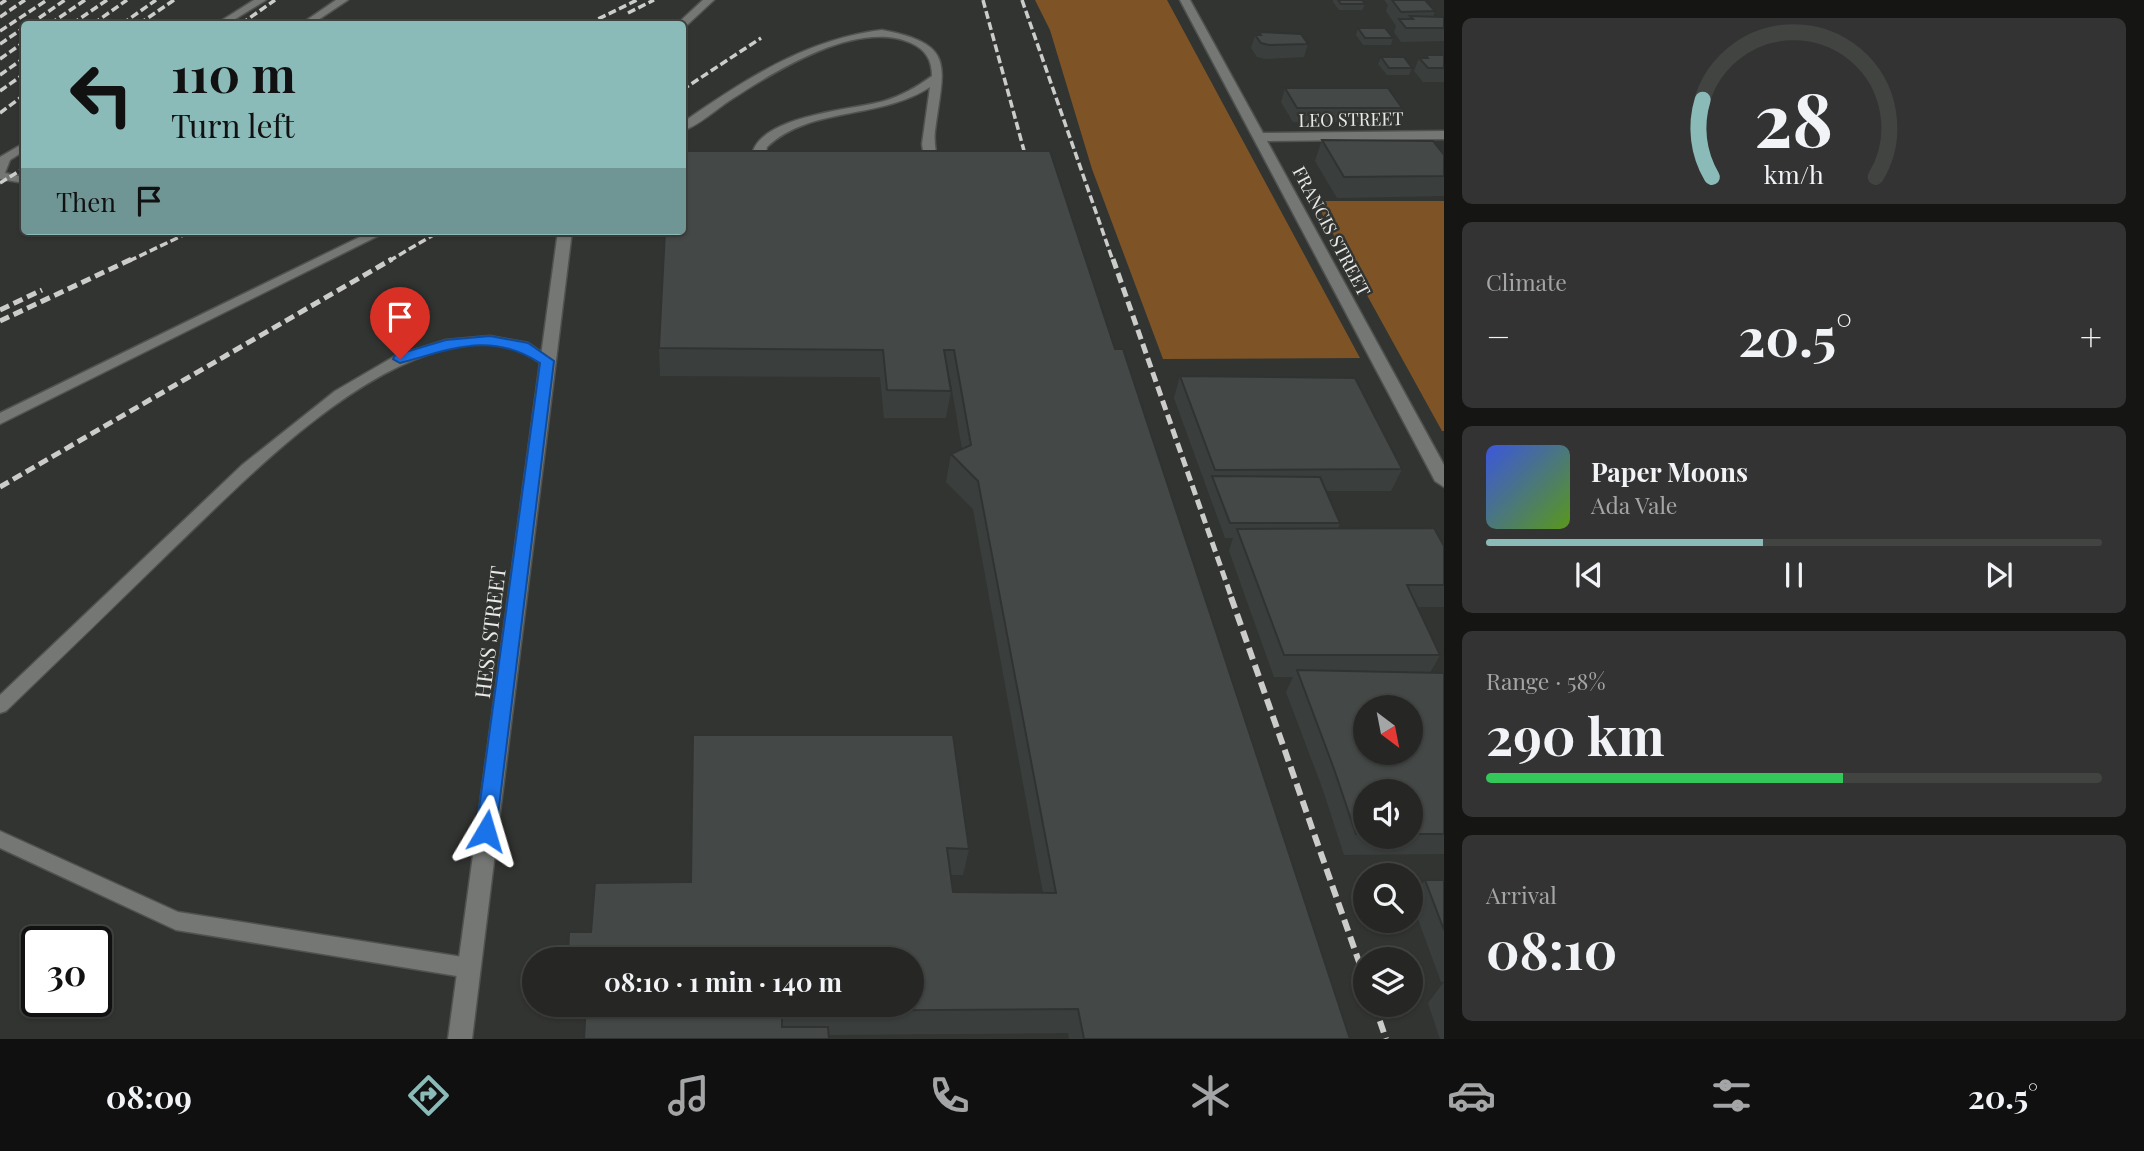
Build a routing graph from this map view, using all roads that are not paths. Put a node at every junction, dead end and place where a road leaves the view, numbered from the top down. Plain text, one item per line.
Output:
1 (261, 0) edge
2 (342, 0) edge
3 (709, 0) edge
4 (1185, 0) edge
5 (226, 21) edge
6 (310, 21) edge
7 (685, 21) edge
8 (936, 78) junction
9 (686, 125) edge
10 (1444, 135) edge
11 (1259, 137) junction
12 (21, 148) edge
13 (0, 174) edge
14 (758, 177) edge
15 (933, 177) edge
16 (21, 179) edge
17 (374, 235) edge
18 (564, 235) edge
19 (547, 361) junction
20 (0, 419) edge
21 (1444, 481) edge
22 (0, 706) edge
23 (0, 839) edge
24 (469, 968) junction
25 (460, 1039) edge

1 - 5 lane
2 - 6 lane
3 - 7 lane
4 - 11 street, FRANCIS STREET
8 - 9 lane
8 - 14 lane
8 - 15 lane
10 - 11 street, LEO STREET
11 - 21 street, FRANCIS STREET
12 - 13 lane
13 - 16 lane
17 - 20 lane
18 - 19 street, HESS STREET
19 - 22 lane
19 - 24 street, HESS STREET
23 - 24 lane
24 - 25 street, HESS STREET

